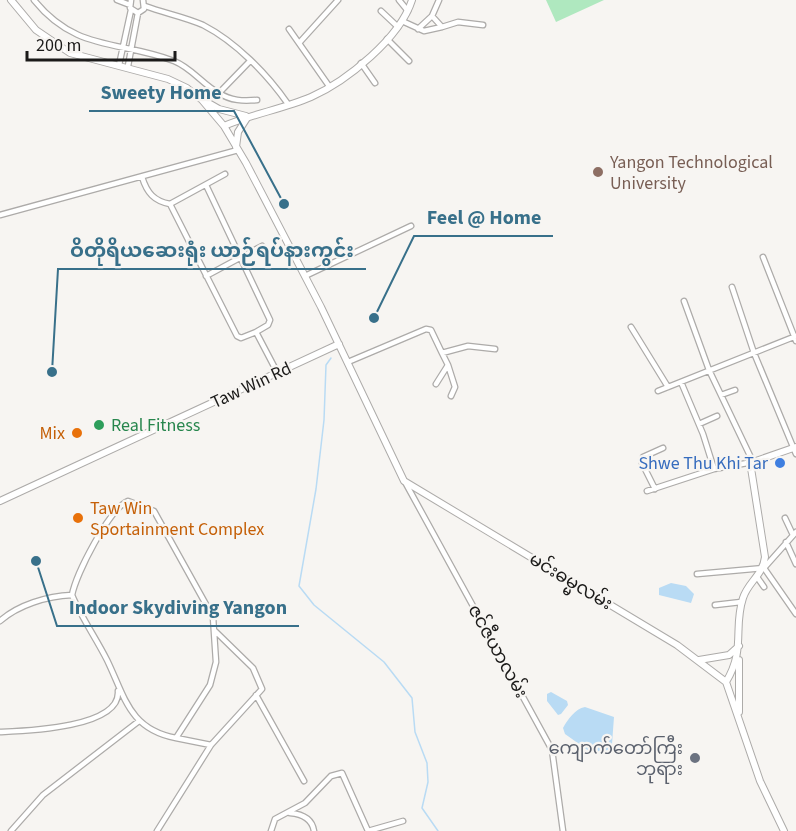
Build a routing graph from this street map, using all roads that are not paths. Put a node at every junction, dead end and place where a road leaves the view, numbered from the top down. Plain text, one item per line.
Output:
1 (11, 0) edge
2 (34, 0) edge
3 (117, 0) edge
4 (143, 0) edge
5 (338, 0) edge
6 (399, 0) edge
7 (411, 0) edge
8 (439, 0) edge
9 (131, 5) edge
10 (145, 6) junction
11 (381, 11) dead end
12 (408, 11) junction
13 (138, 13) junction
14 (432, 15) junction
15 (400, 24) junction
16 (483, 25) dead end
17 (442, 27) junction
18 (289, 29) dead end
19 (418, 29) junction
20 (387, 39) junction
21 (300, 42) junction
22 (124, 49) junction
23 (131, 50) junction
24 (250, 61) junction
25 (409, 61) dead end
26 (361, 63) junction
27 (119, 65) junction
28 (128, 66) junction
29 (375, 83) dead end
30 (329, 86) junction
31 (219, 93) junction
32 (202, 100) junction
33 (256, 100) dead end
34 (288, 104) junction
35 (250, 116) junction
36 (224, 126) junction
37 (237, 149) junction
38 (225, 174) dead end
39 (142, 177) junction
40 (206, 185) junction
41 (170, 204) junction
42 (0, 215) edge
43 (411, 226) dead end
44 (262, 246) dead end
45 (764, 257) dead end
46 (240, 259) junction
47 (206, 276) junction
48 (305, 276) junction
49 (732, 287) dead end
50 (684, 301) dead end
51 (631, 327) dead end
52 (256, 332) junction
53 (795, 338) edge
54 (339, 344) junction
55 (495, 349) dead end
56 (442, 353) junction
57 (754, 353) junction
58 (348, 362) junction
59 (448, 365) junction
60 (710, 370) junction
61 (277, 372) junction
62 (681, 382) junction
63 (436, 384) dead end
64 (668, 387) junction
65 (735, 390) dead end
66 (657, 391) dead end
67 (721, 395) junction
68 (451, 396) dead end
69 (717, 416) dead end
70 (699, 424) junction
71 (663, 448) dead end
72 (795, 449) edge
73 (753, 462) junction
74 (714, 469) junction
75 (404, 481) junction
76 (655, 489) junction
77 (647, 491) dead end
78 (0, 501) edge
79 (785, 518) dead end
80 (795, 533) edge
81 (786, 542) junction
82 (796, 564) edge
83 (764, 568) junction
84 (697, 574) dead end
85 (757, 577) junction
86 (764, 587) dead end
87 (72, 595) junction
88 (741, 602) junction
89 (715, 604) dead end
90 (796, 614) edge
91 (0, 621) edge
92 (214, 630) junction
93 (740, 646) junction
94 (738, 655) junction
95 (699, 660) junction
96 (726, 682) junction
97 (118, 688) junction
98 (256, 695) junction
99 (739, 716) junction
100 (139, 721) junction
101 (0, 732) edge
102 (176, 738) junction
103 (211, 745) junction
104 (304, 782) dead end
105 (290, 813) junction
106 (403, 821) dead end
107 (11, 831) edge
108 (157, 831) edge
109 (271, 831) edge
110 (314, 831) edge
111 (563, 831) edge
112 (784, 831) edge

1 - 27 main road
2 - 22 street
3 - 9 street
4 - 10 street
5 - 21 street
6 - 12 street
7 - 12 main road
8 - 14 street
9 - 13 street
9 - 22 street
10 - 13 street
10 - 24 street
11 - 15 street
12 - 15 main road
13 - 23 street
14 - 17 street
14 - 19 street
15 - 19 street
15 - 20 main road
16 - 17 street
17 - 19 street
18 - 21 street
20 - 25 street
20 - 26 main road
21 - 30 street
22 - 23 street
22 - 27 street
23 - 28 street
23 - 31 street
24 - 31 street
24 - 34 street
26 - 29 street
26 - 30 main road
27 - 28 main road
28 - 32 main road
30 - 34 main road
31 - 33 street
32 - 35 main road
32 - 36 main road
34 - 35 main road
35 - 36 main road
35 - 37 main road
36 - 37 main road
37 - 39 street
37 - 48 main road
38 - 40 street
39 - 41 street
39 - 42 street
40 - 41 street
40 - 46 street
41 - 47 street
43 - 48 street
44 - 46 street
45 - 53 street
46 - 47 street
46 - 52 street
47 - 52 street
48 - 54 main road
49 - 57 street
50 - 60 street
51 - 64 street
52 - 61 street
53 - 57 street
54 - 58 main road
54 - 61 main road, Taw Win Rd
55 - 56 street
56 - 58 street
56 - 59 street
57 - 60 street
57 - 72 street
58 - 75 main road
59 - 63 street
59 - 68 street
60 - 62 street
60 - 67 street
61 - 78 main road, Taw Win Rd
62 - 64 street
62 - 70 street
64 - 66 street
65 - 67 street
67 - 73 street
69 - 70 street
70 - 74 street
71 - 76 street
72 - 73 main road
73 - 74 street
73 - 83 main road
74 - 76 street
75 - 95 main road, မင်းဓမ္မလမ်း
75 - 111 street, ဇင်ဇီယာလမ်း
76 - 77 street
79 - 80 street
80 - 81 street
81 - 82 street
81 - 83 street
83 - 84 street
83 - 85 main road
83 - 90 street
85 - 86 street
85 - 88 main road
87 - 91 street
87 - 92 street
87 - 97 street
88 - 89 street
88 - 93 main road
92 - 98 street
92 - 102 street
93 - 94 main road
93 - 95 main road
94 - 96 main road
94 - 99 main road
95 - 96 main road, မင်းဓမ္မလမ်း
96 - 99 main road, မင်းဓမ္မလမ်း
97 - 100 street
97 - 101 street
98 - 103 street
98 - 104 street
99 - 112 main road, မင်းဓမ္မလမ်း
100 - 102 street
100 - 107 street
102 - 103 street
103 - 108 street
105 - 106 street
105 - 109 street
105 - 110 street

